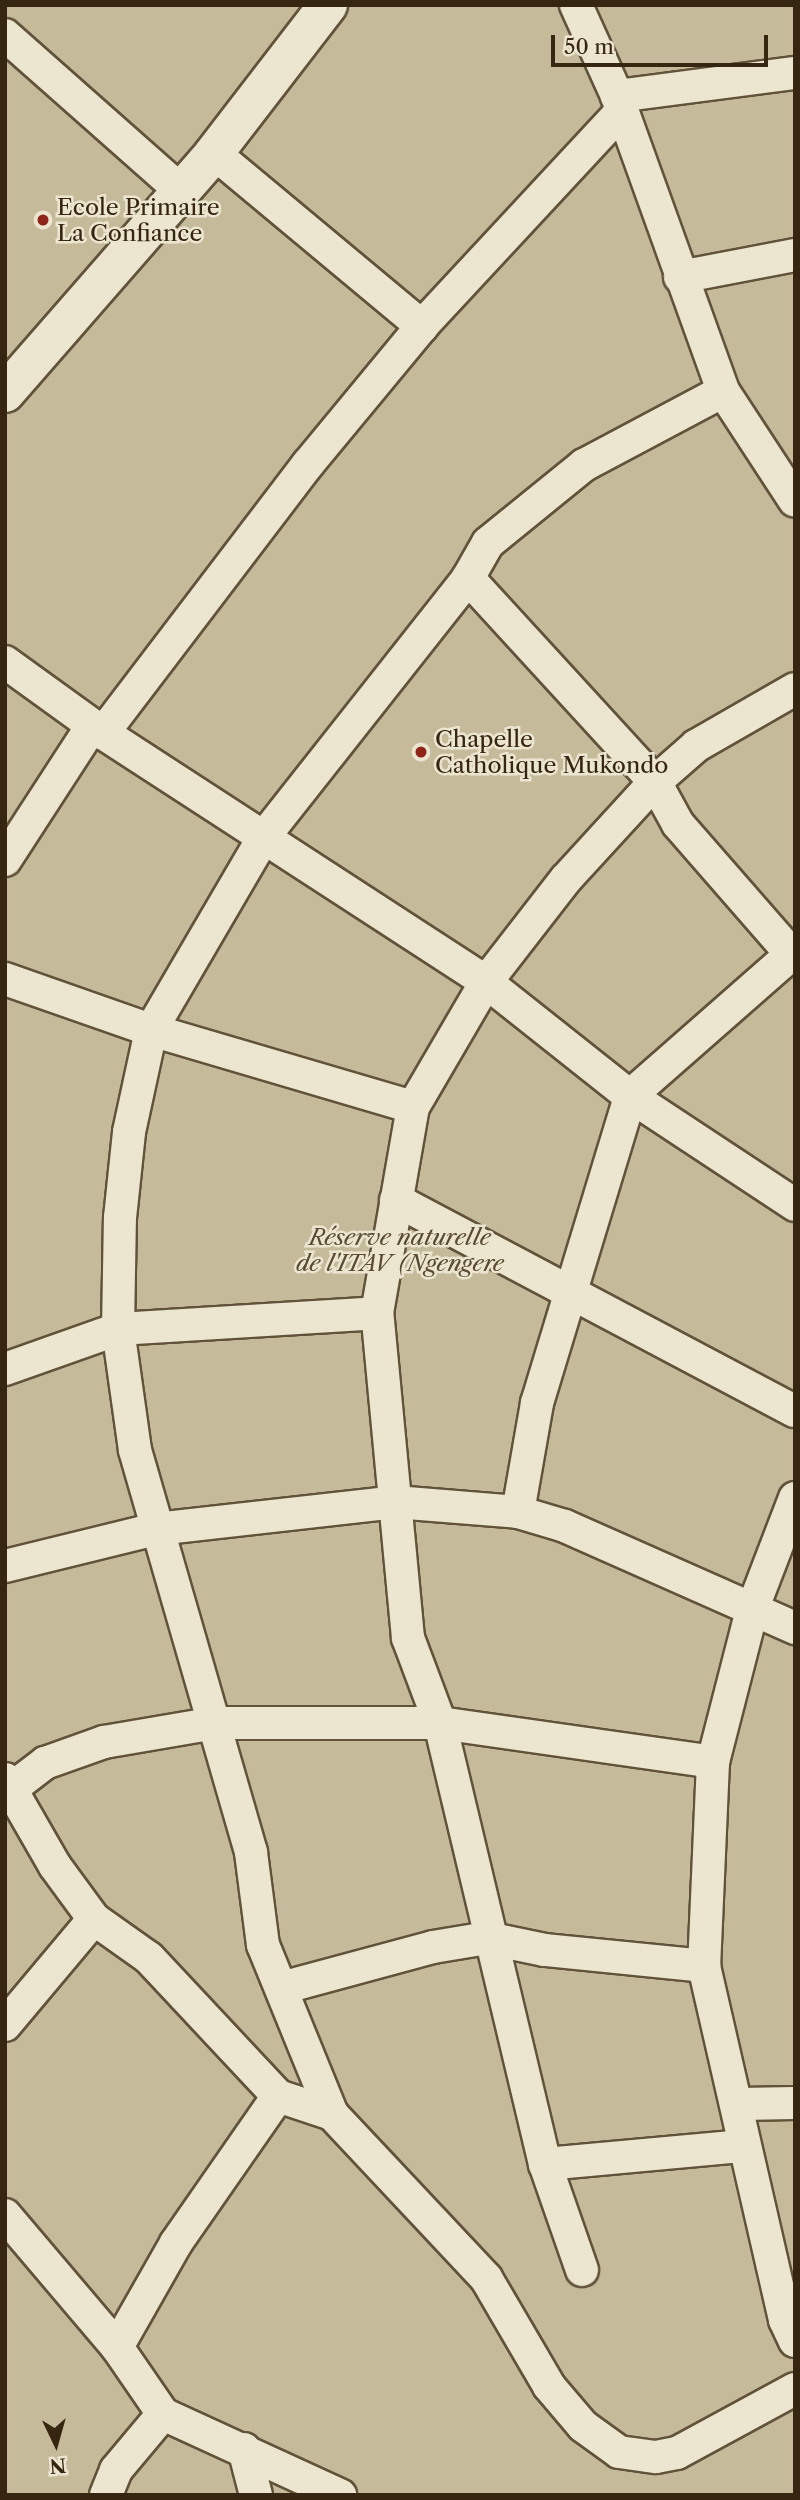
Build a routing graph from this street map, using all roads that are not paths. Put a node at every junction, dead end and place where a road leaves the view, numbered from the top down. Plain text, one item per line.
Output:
1 (328, 5) edge
2 (576, 5) edge
3 (5, 35) edge
4 (795, 73) edge
5 (620, 104) junction
6 (214, 153) junction
7 (180, 190) junction
8 (795, 255) edge
9 (680, 276) junction
10 (422, 326) junction
11 (723, 391) junction
12 (5, 393) edge
13 (787, 470) edge
14 (795, 501) edge
15 (468, 578) junction
16 (5, 662) edge
17 (795, 689) edge
18 (97, 730) junction
19 (655, 782) junction
20 (263, 838) junction
21 (5, 860) edge
22 (793, 954) edge
23 (5, 979) edge
24 (486, 982) junction
25 (151, 1030) junction
26 (630, 1096) junction
27 (413, 1107) junction
28 (396, 1200) junction
29 (795, 1205) edge
30 (568, 1293) junction
31 (377, 1313) junction
32 (118, 1329) junction
33 (9, 1363) edge
34 (795, 1411) edge
35 (795, 1498) edge
36 (396, 1502) junction
37 (518, 1512) junction
38 (156, 1529) junction
39 (5, 1566) edge
40 (752, 1610) junction
41 (795, 1628) edge
42 (215, 1723) junction
43 (440, 1723) junction
44 (713, 1762) junction
45 (8, 1784) edge
46 (94, 1919) junction
47 (487, 1938) junction
48 (704, 1966) junction
49 (285, 1987) junction
50 (5, 2025) edge
51 (278, 2096) junction
52 (795, 2103) edge
53 (739, 2104) junction
54 (332, 2114) junction
55 (744, 2146) junction
56 (545, 2164) junction
57 (5, 2215) edge
58 (582, 2270) dead end
59 (792, 2327) edge
60 (117, 2347) junction
61 (795, 2389) edge
62 (163, 2414) junction
63 (244, 2449) junction
64 (106, 2495) edge
65 (256, 2495) edge
66 (340, 2495) edge

1 - 6 street
2 - 5 street
3 - 7 street
4 - 5 street
5 - 9 street
5 - 10 street
6 - 7 street
6 - 10 street
7 - 12 street
8 - 9 street
9 - 11 street
10 - 18 street
11 - 13 street
11 - 15 street
13 - 14 street
15 - 19 street
15 - 20 street
16 - 18 street
17 - 19 street
18 - 20 street
18 - 21 street
19 - 22 street
19 - 24 street
20 - 24 street
20 - 25 street
22 - 26 street
23 - 25 street
24 - 26 street
24 - 27 street
25 - 27 street
25 - 32 street
26 - 29 street
26 - 30 street
27 - 28 street
28 - 30 street
28 - 31 street
30 - 34 street
30 - 37 street
31 - 32 street
31 - 36 street
32 - 33 street
32 - 38 street
35 - 40 street
36 - 37 street
36 - 38 street
36 - 43 street
37 - 40 street
38 - 39 street
38 - 42 street
40 - 41 street
40 - 44 street
42 - 43 street
42 - 45 street
42 - 49 street
43 - 44 street
43 - 47 street
44 - 48 street
45 - 46 street
46 - 50 street
46 - 51 street
47 - 48 street
47 - 49 street
47 - 56 street
48 - 53 street
49 - 54 street
51 - 54 street
51 - 60 street
52 - 53 street
53 - 55 street
54 - 61 street
55 - 56 street
55 - 59 street
56 - 58 street
57 - 60 street
60 - 62 street
62 - 63 street
62 - 64 street
63 - 65 street
63 - 66 street

